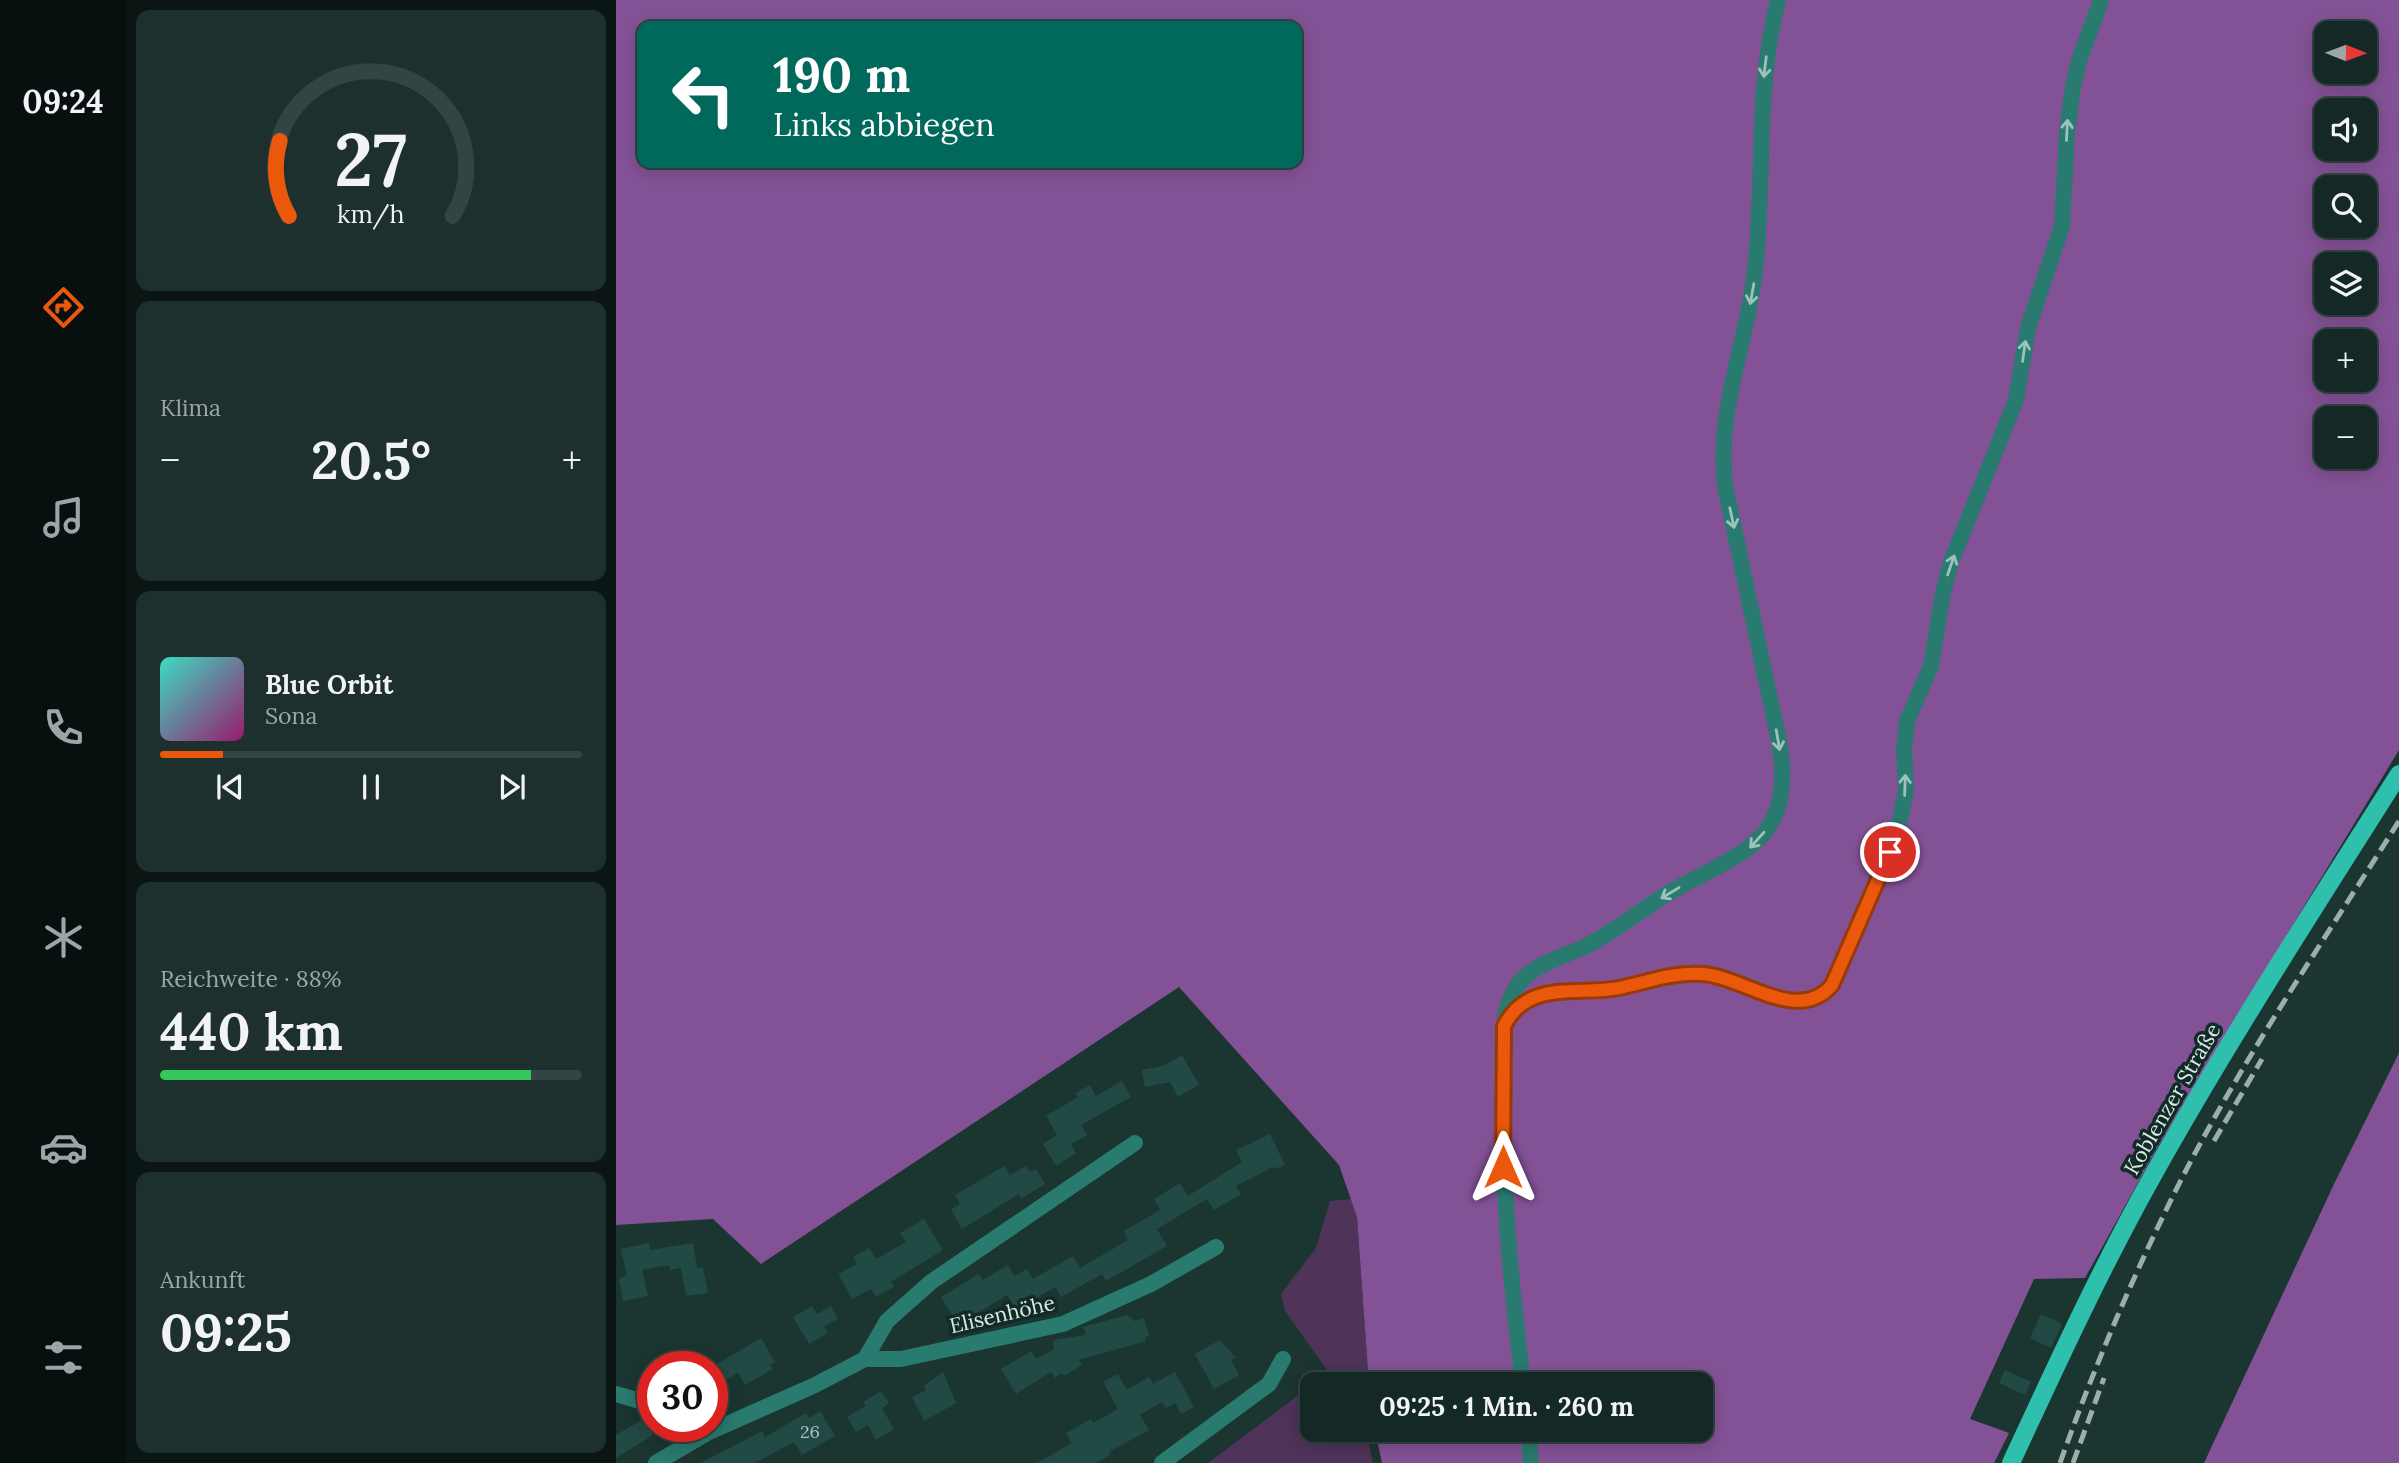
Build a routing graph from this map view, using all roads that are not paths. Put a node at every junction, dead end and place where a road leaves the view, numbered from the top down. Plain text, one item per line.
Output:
1 (1778, 0) edge
2 (2101, 0) edge
3 (2399, 774) edge
4 (1504, 1026) junction
5 (1135, 1143) dead end
6 (1216, 1247) dead end
7 (865, 1359) junction
8 (1283, 1359) dead end
9 (1521, 1372) edge
10 (616, 1395) edge
11 (637, 1401) edge
12 (728, 1419) edge
13 (685, 1442) edge
14 (1529, 1442) edge
15 (656, 1463) edge
16 (1162, 1463) edge
17 (1531, 1463) edge
18 (2011, 1463) edge

1 -> 4 street
4 -> 2 street
3 - 18 main road, Koblenzer Straße
4 - 9 street
5 - 7 street
6 - 7 street, Elisenhöhe
7 - 12 street, Elisenhöhe
8 - 16 street
10 - 11 street
13 - 15 street, Elisenhöhe
14 - 17 street

